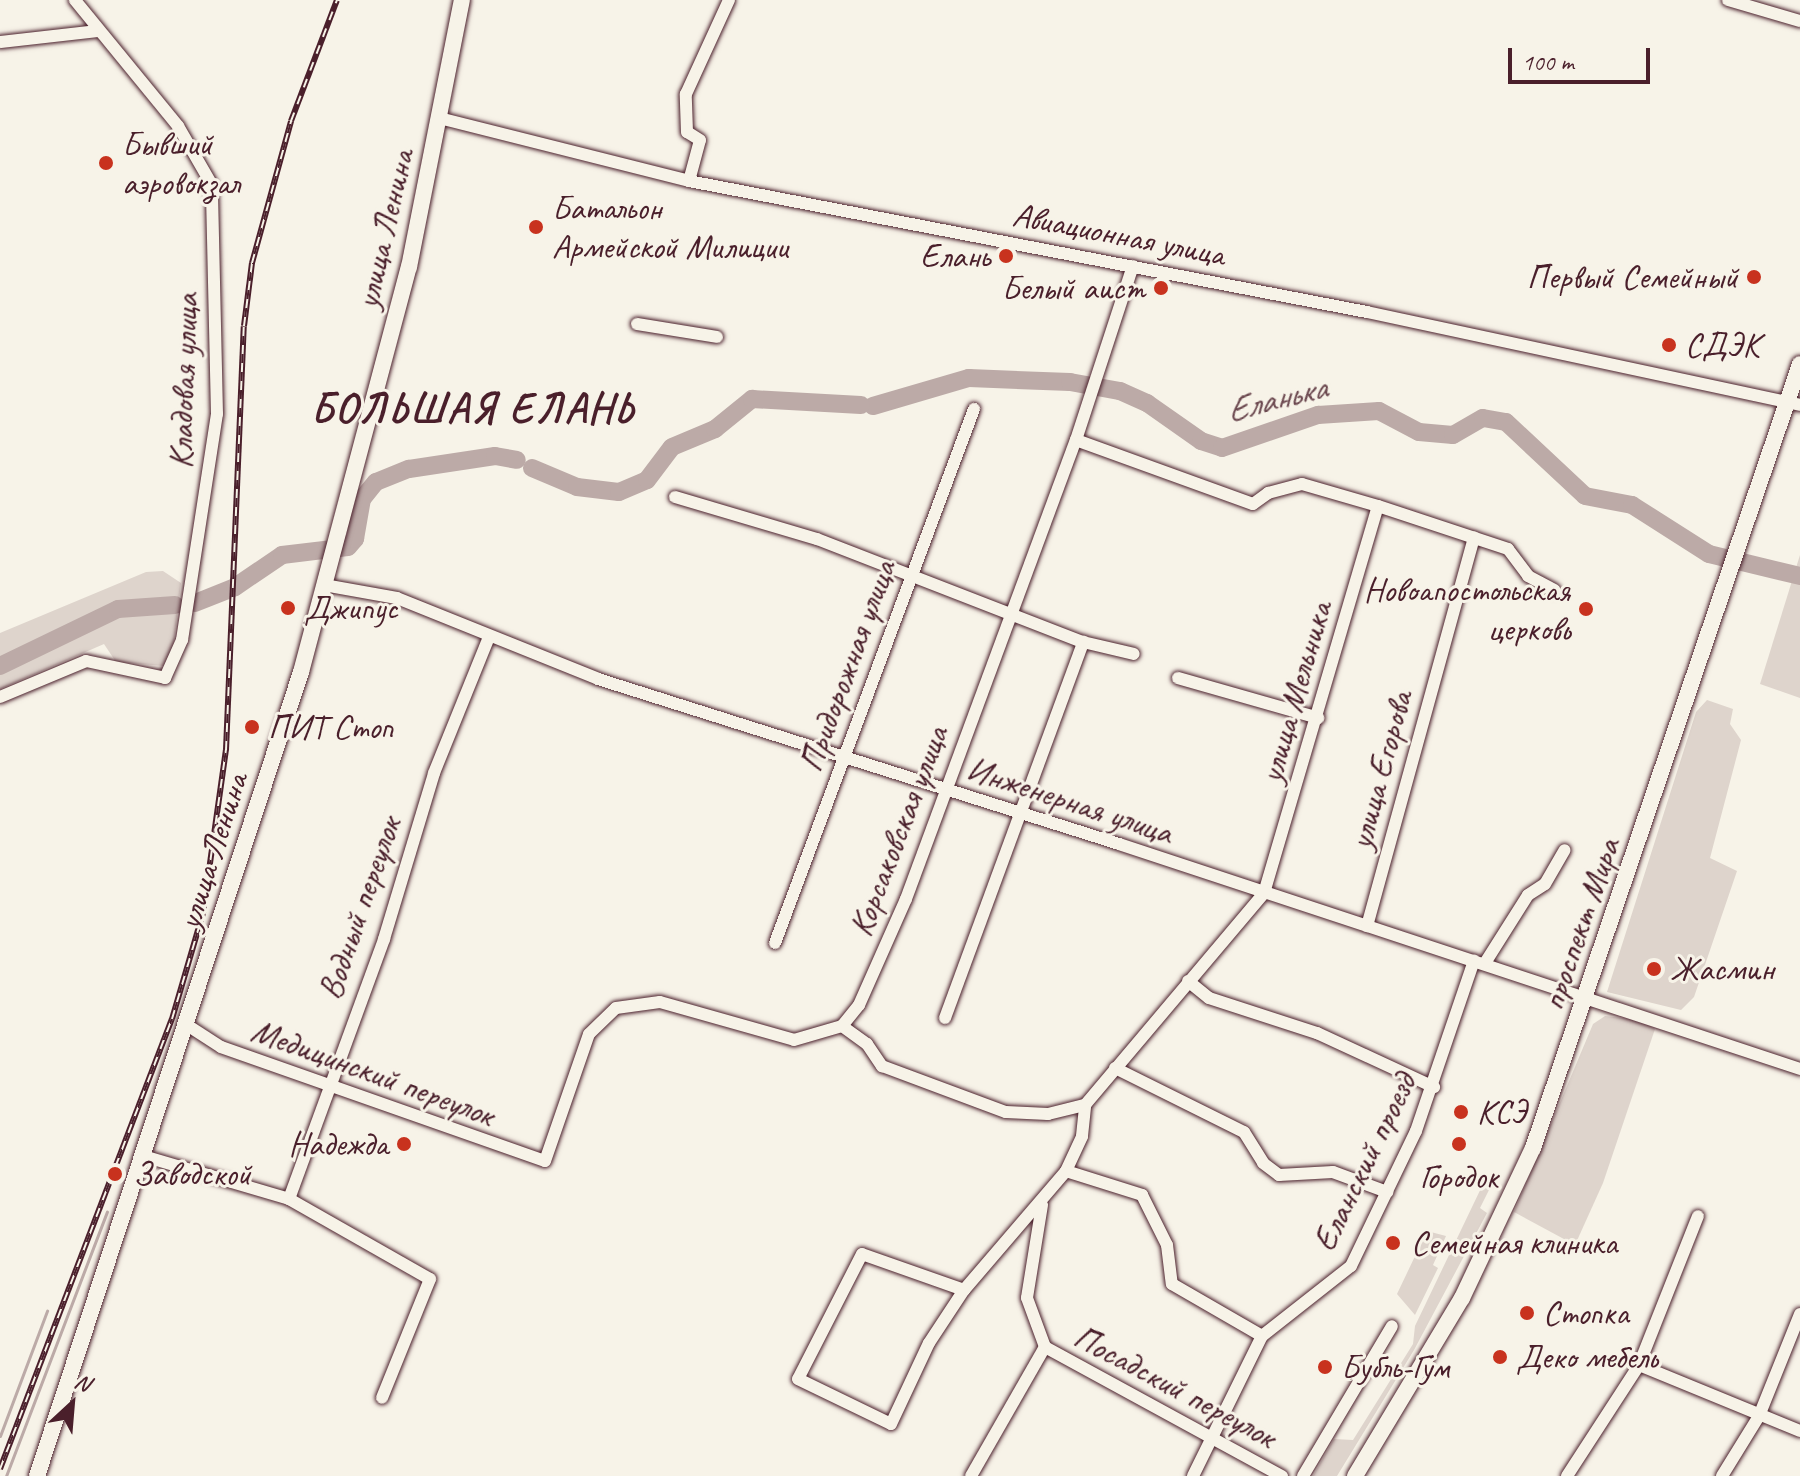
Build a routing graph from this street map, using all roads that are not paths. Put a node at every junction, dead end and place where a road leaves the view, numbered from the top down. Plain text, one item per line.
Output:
1 (75, 0) edge
2 (462, 0) edge
3 (729, 0) edge
4 (1728, 0) edge
5 (1800, 21) edge
6 (98, 31) junction
7 (0, 42) edge
8 (439, 118) junction
9 (689, 181) junction
10 (1133, 266) junction
11 (637, 324) dead end
12 (717, 337) dead end
13 (1800, 364) edge
14 (1794, 404) edge
15 (974, 409) dead end
16 (1076, 440) junction
17 (675, 497) dead end
18 (1378, 506) junction
19 (1474, 537) junction
20 (910, 577) junction
21 (324, 585) junction
22 (1554, 590) dead end
23 (1011, 611) junction
24 (489, 637) junction
25 (1083, 642) junction
26 (1134, 654) dead end
27 (1178, 678) dead end
28 (0, 697) edge
29 (1318, 718) junction
30 (841, 758) junction
31 (944, 789) junction
32 (1021, 815) junction
33 (1565, 850) dead end
34 (1264, 893) junction
35 (1367, 926) junction
36 (775, 943) dead end
37 (1479, 962) junction
38 (1188, 981) junction
39 (1586, 997) junction
40 (945, 1018) dead end
41 (187, 1025) junction
42 (842, 1026) junction
43 (1115, 1068) junction
44 (1800, 1069) edge
45 (332, 1085) junction
46 (1434, 1087) junction
47 (1085, 1105) junction
48 (143, 1156) junction
49 (1066, 1171) junction
50 (1387, 1192) junction
51 (289, 1199) junction
52 (1042, 1204) junction
53 (1698, 1216) dead end
54 (964, 1290) junction
55 (1800, 1314) edge
56 (1392, 1326) dead end
57 (1262, 1336) junction
58 (1045, 1347) junction
59 (1639, 1365) junction
60 (382, 1398) dead end
61 (1759, 1416) junction
62 (1800, 1431) edge
63 (1215, 1441) junction
64 (37, 1476) edge
65 (971, 1476) edge
66 (1193, 1476) edge
67 (1282, 1476) edge
68 (1303, 1476) edge
69 (1355, 1476) edge
70 (1567, 1476) edge
71 (1722, 1476) edge

1 - 6 street, Кладовая улица
2 - 8 main road, улица Ленина
3 - 9 street
4 - 5 street
6 - 7 street
6 - 28 street, Кладовая улица
8 - 9 street, Авиационная улица
8 - 21 main road, улица Ленина
9 - 10 street, Авиационная улица
10 - 14 street, Авиационная улица
10 - 16 street, Корсаковская улица
11 - 12 street
13 - 14 main road, проспект Мира
14 - 39 main road, проспект Мира
15 - 20 street, Придорожная улица
16 - 18 street
16 - 23 street, Корсаковская улица
17 - 20 street
18 - 19 street
18 - 29 street, улица Мельника
19 - 22 street
19 - 35 street, улица Егорова
20 - 23 street
20 - 30 street, Придорожная улица
21 - 24 street, Инженерная улица
21 - 41 main road, улица Ленина
23 - 25 street
23 - 31 street, Корсаковская улица
24 - 30 street, Инженерная улица
24 - 45 street, Водный переулок
25 - 26 street
25 - 32 street
27 - 29 street
29 - 34 street, улица Мельника
30 - 31 street, Инженерная улица
30 - 36 street, Придорожная улица
31 - 32 street, Инженерная улица
31 - 42 street, Корсаковская улица
32 - 34 street, Инженерная улица
32 - 40 street
33 - 37 street, Еланский проезд
34 - 35 street, Инженерная улица
34 - 38 street
35 - 37 street, Инженерная улица
37 - 39 street, Инженерная улица
37 - 46 street, Еланский проезд
38 - 43 street
38 - 46 street
39 - 44 street, Инженерная улица
39 - 69 main road, проспект Мира
41 - 45 street, Медицинский переулок
41 - 48 main road, улица Ленина
42 - 45 street, Медицинский переулок
42 - 47 street
43 - 47 street
43 - 50 street
45 - 51 street, Водный переулок
46 - 50 street, Еланский проезд
47 - 49 street, Посадский переулок
48 - 51 street
48 - 64 main road, улица Ленина
49 - 52 street, Посадский переулок
49 - 57 street
50 - 57 street, Еланский проезд
51 - 60 street
52 - 54 street, Посадский переулок
52 - 58 street, Посадский переулок
53 - 59 street
54 - 54 street, Посадский переулок
55 - 61 street
56 - 68 street
57 - 63 street, Еланский проезд
58 - 63 street, Посадский переулок
58 - 65 street
59 - 61 street
59 - 70 street
61 - 62 street
61 - 71 street
63 - 66 street, Еланский проезд
63 - 67 street, Посадский переулок

